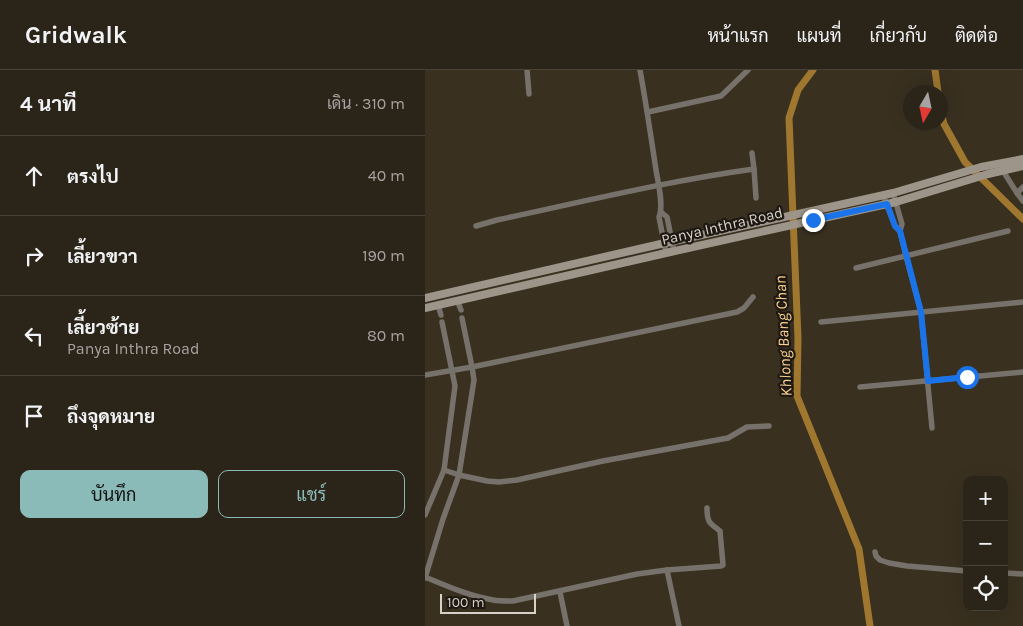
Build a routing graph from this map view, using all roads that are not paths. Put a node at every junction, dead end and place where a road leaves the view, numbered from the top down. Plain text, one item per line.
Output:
1 (527, 70) edge
2 (641, 70) edge
3 (747, 70) edge
4 (529, 94) dead end
5 (648, 112) junction
6 (752, 153) dead end
7 (1023, 159) edge
8 (1023, 166) edge
9 (754, 169) junction
10 (1003, 171) junction
11 (658, 186) junction
12 (1023, 187) edge
13 (893, 193) junction
14 (1017, 193) junction
15 (883, 195) junction
16 (756, 198) dead end
17 (1023, 200) edge
18 (896, 202) junction
19 (887, 204) junction
20 (476, 226) dead end
21 (900, 231) junction
22 (1008, 231) dead end
23 (669, 242) junction
24 (670, 252) junction
25 (906, 256) junction
26 (856, 268) dead end
27 (753, 296) dead end
28 (425, 298) edge
29 (457, 300) junction
30 (1023, 302) edge
31 (438, 305) junction
32 (425, 308) edge
33 (461, 310) dead end
34 (921, 312) junction
35 (441, 315) dead end
36 (462, 318) dead end
37 (442, 322) dead end
38 (821, 322) dead end
39 (472, 367) junction
40 (451, 370) junction
41 (1023, 372) edge
42 (425, 375) edge
43 (928, 381) junction
44 (861, 387) dead end
45 (769, 426) dead end
46 (932, 428) dead end
47 (444, 470) junction
48 (459, 475) junction
49 (707, 508) dead end
50 (425, 515) edge
51 (875, 552) dead end
52 (667, 570) junction
53 (963, 571) edge
54 (1008, 573) edge
55 (1023, 574) edge
56 (425, 578) edge
57 (560, 592) junction
58 (567, 626) edge
59 (679, 626) edge

1 - 4 street
2 - 5 street
3 - 5 street
5 - 11 street
6 - 9 street
7 - 13 main road, Panya Inthra Road
8 - 10 main road, Panya Inthra Road
9 - 11 street
9 - 16 street
10 - 14 street
10 - 18 main road, Panya Inthra Road
11 - 20 street
11 - 23 street
12 - 14 street
13 - 15 main road, Panya Inthra Road
13 - 18 street
14 - 17 street
15 - 19 street
15 - 23 main road, Panya Inthra Road
18 - 19 main road, Panya Inthra Road
18 - 21 street
19 - 21 street
19 - 24 main road, Panya Inthra Road
21 - 25 street
22 - 25 street
23 - 24 street
23 - 28 main road, Panya Inthra Road
24 - 29 main road, Panya Inthra Road
25 - 26 street
25 - 34 street
27 - 39 street
29 - 31 main road, Panya Inthra Road
29 - 33 street
30 - 34 street
31 - 32 main road, Panya Inthra Road
31 - 35 street
34 - 38 street
34 - 43 street
36 - 39 street
37 - 40 street
39 - 40 street
39 - 48 street
40 - 42 street
40 - 47 street
41 - 43 street
43 - 44 street
43 - 46 street
45 - 48 street
47 - 48 street
47 - 50 street
48 - 56 street
49 - 52 street
51 - 53 street
52 - 57 street
52 - 59 street
54 - 55 street
56 - 57 street
57 - 58 street

